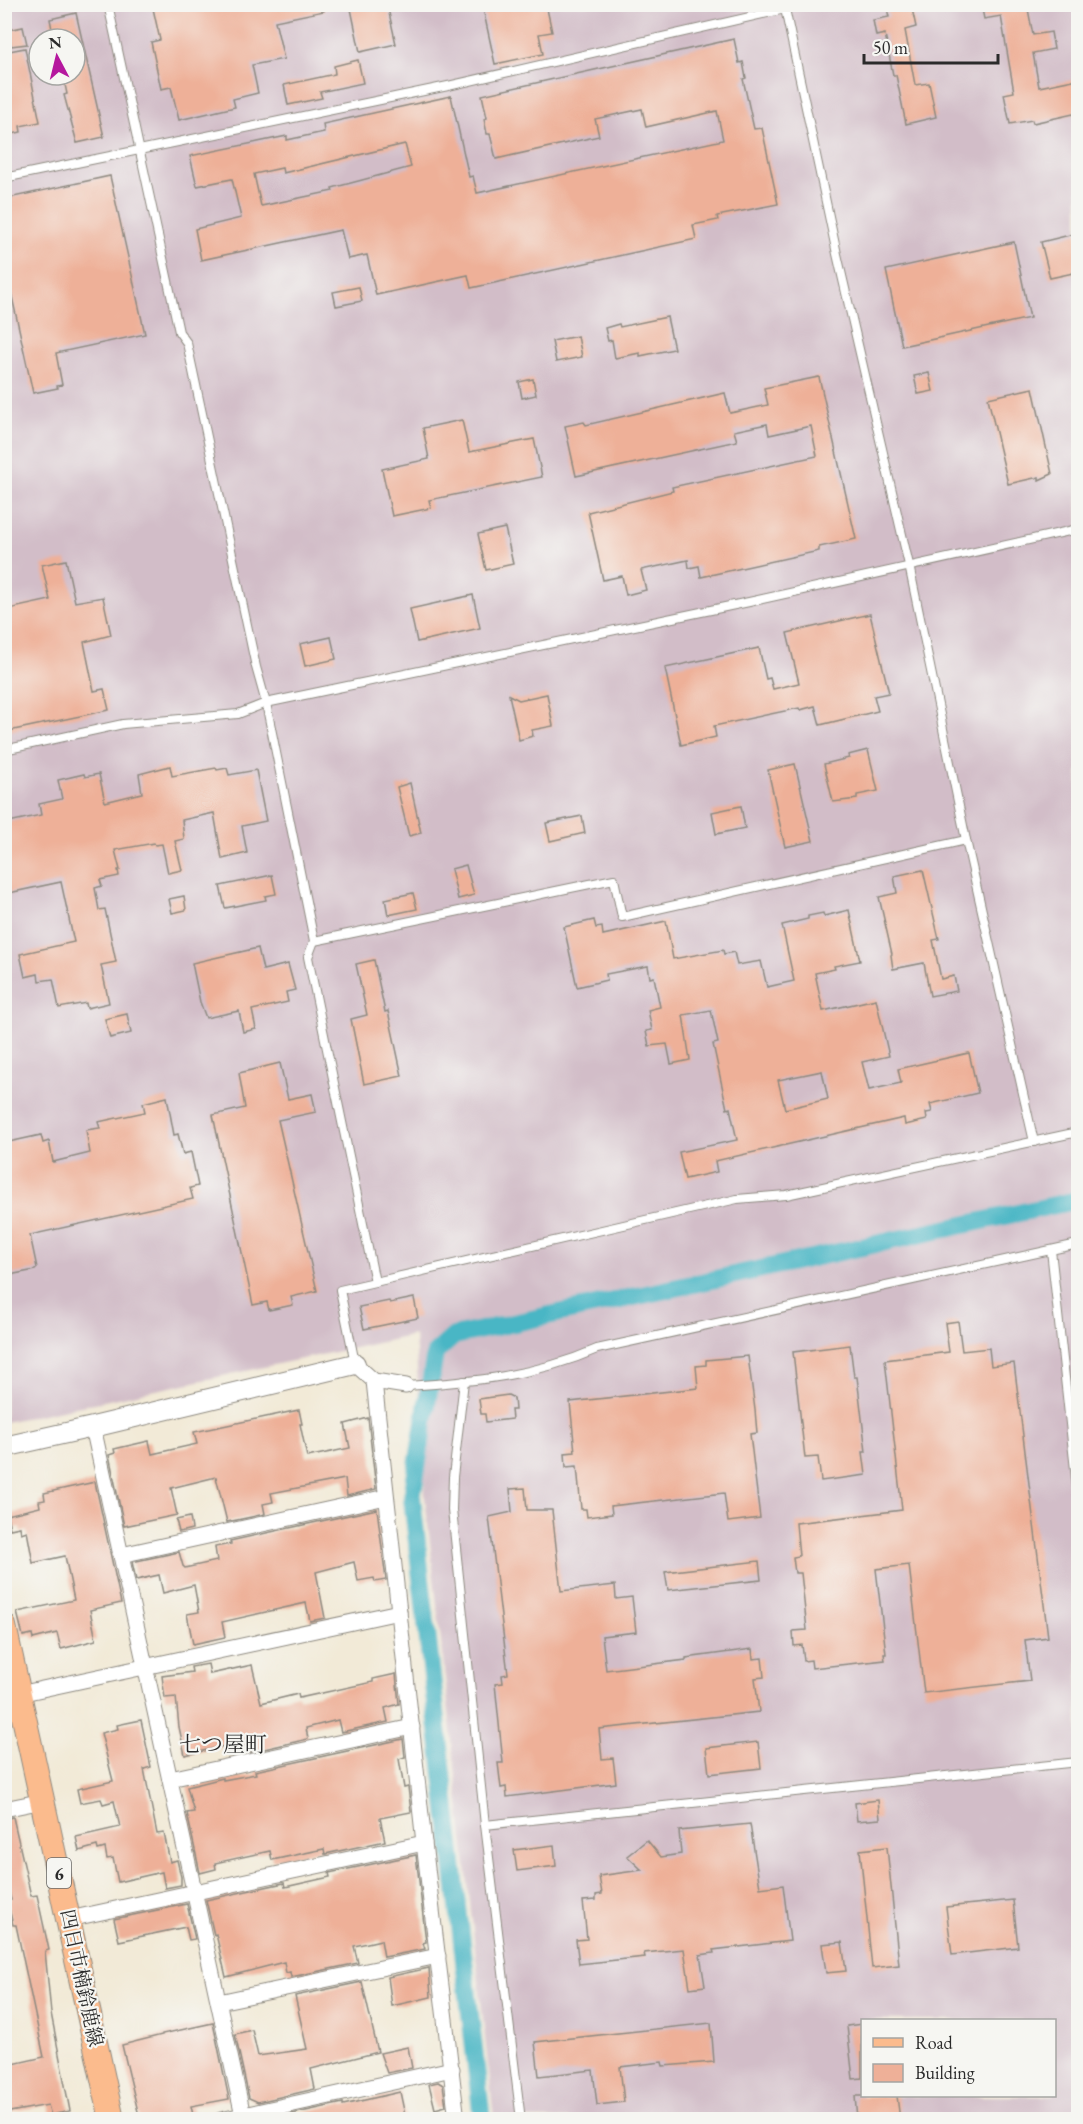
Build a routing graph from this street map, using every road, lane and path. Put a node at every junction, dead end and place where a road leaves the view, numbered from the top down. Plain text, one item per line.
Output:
1 (108, 4) edge
2 (784, 7) edge
3 (139, 149) junction
4 (4, 178) edge
5 (1078, 529) edge
6 (909, 565) junction
7 (266, 703) junction
8 (4, 750) edge
9 (966, 840) junction
10 (314, 941) junction
11 (1078, 1132) edge
12 (1034, 1142) junction
13 (1078, 1244) edge
14 (1051, 1250) junction
15 (375, 1282) junction
16 (355, 1364) junction
17 (464, 1381) junction
18 (374, 1382) junction
19 (406, 1386) joint
20 (93, 1427) junction
21 (4, 1447) edge
22 (386, 1497) junction
23 (1078, 1497) edge
24 (121, 1555) junction
25 (399, 1612) junction
26 (4, 1626) edge
27 (145, 1668) junction
28 (19, 1694) junction
29 (412, 1726) junction
30 (1078, 1762) edge
31 (170, 1779) junction
32 (43, 1801) junction
33 (4, 1809) edge
34 (485, 1825) junction
35 (424, 1843) junction
36 (195, 1892) junction
37 (69, 1919) junction
38 (438, 1956) junction
39 (219, 2002) junction
40 (452, 2069) junction
41 (244, 2117) edge
42 (109, 2119) edge
43 (221, 2120) edge
44 (457, 2120) edge
45 (521, 2120) edge

1 - 3 lane
2 - 3 lane
2 - 6 lane
3 - 4 lane
3 - 7 lane
5 - 6 lane
6 - 7 lane
6 - 9 lane
7 - 8 lane
7 - 10 lane
9 - 10 lane
9 - 12 lane
10 - 15 lane
11 - 12 lane
12 - 15 lane
13 - 14 lane
14 - 17 lane
14 - 23 lane
15 - 16 lane
16 - 18 street
16 - 20 street
17 - 19 lane
17 - 34 lane
18 - 19 street
18 - 22 street
20 - 21 street
20 - 24 street
22 - 24 street
22 - 25 street
24 - 27 street
25 - 27 street
25 - 29 street
26 - 28 main road, 四日市楠鈴鹿線 / 6
27 - 28 street
27 - 31 street
28 - 32 main road, 四日市楠鈴鹿線 / 6
29 - 31 street
29 - 35 street
30 - 34 lane
31 - 36 street
32 - 33 street
32 - 37 main road, 四日市楠鈴鹿線 / 6
34 - 45 lane
35 - 36 street
35 - 38 street
36 - 37 street
36 - 39 street
37 - 42 main road, 四日市楠鈴鹿線 / 6
38 - 39 street
38 - 40 street
39 - 41 street
40 - 41 street
40 - 44 street
41 - 43 street

